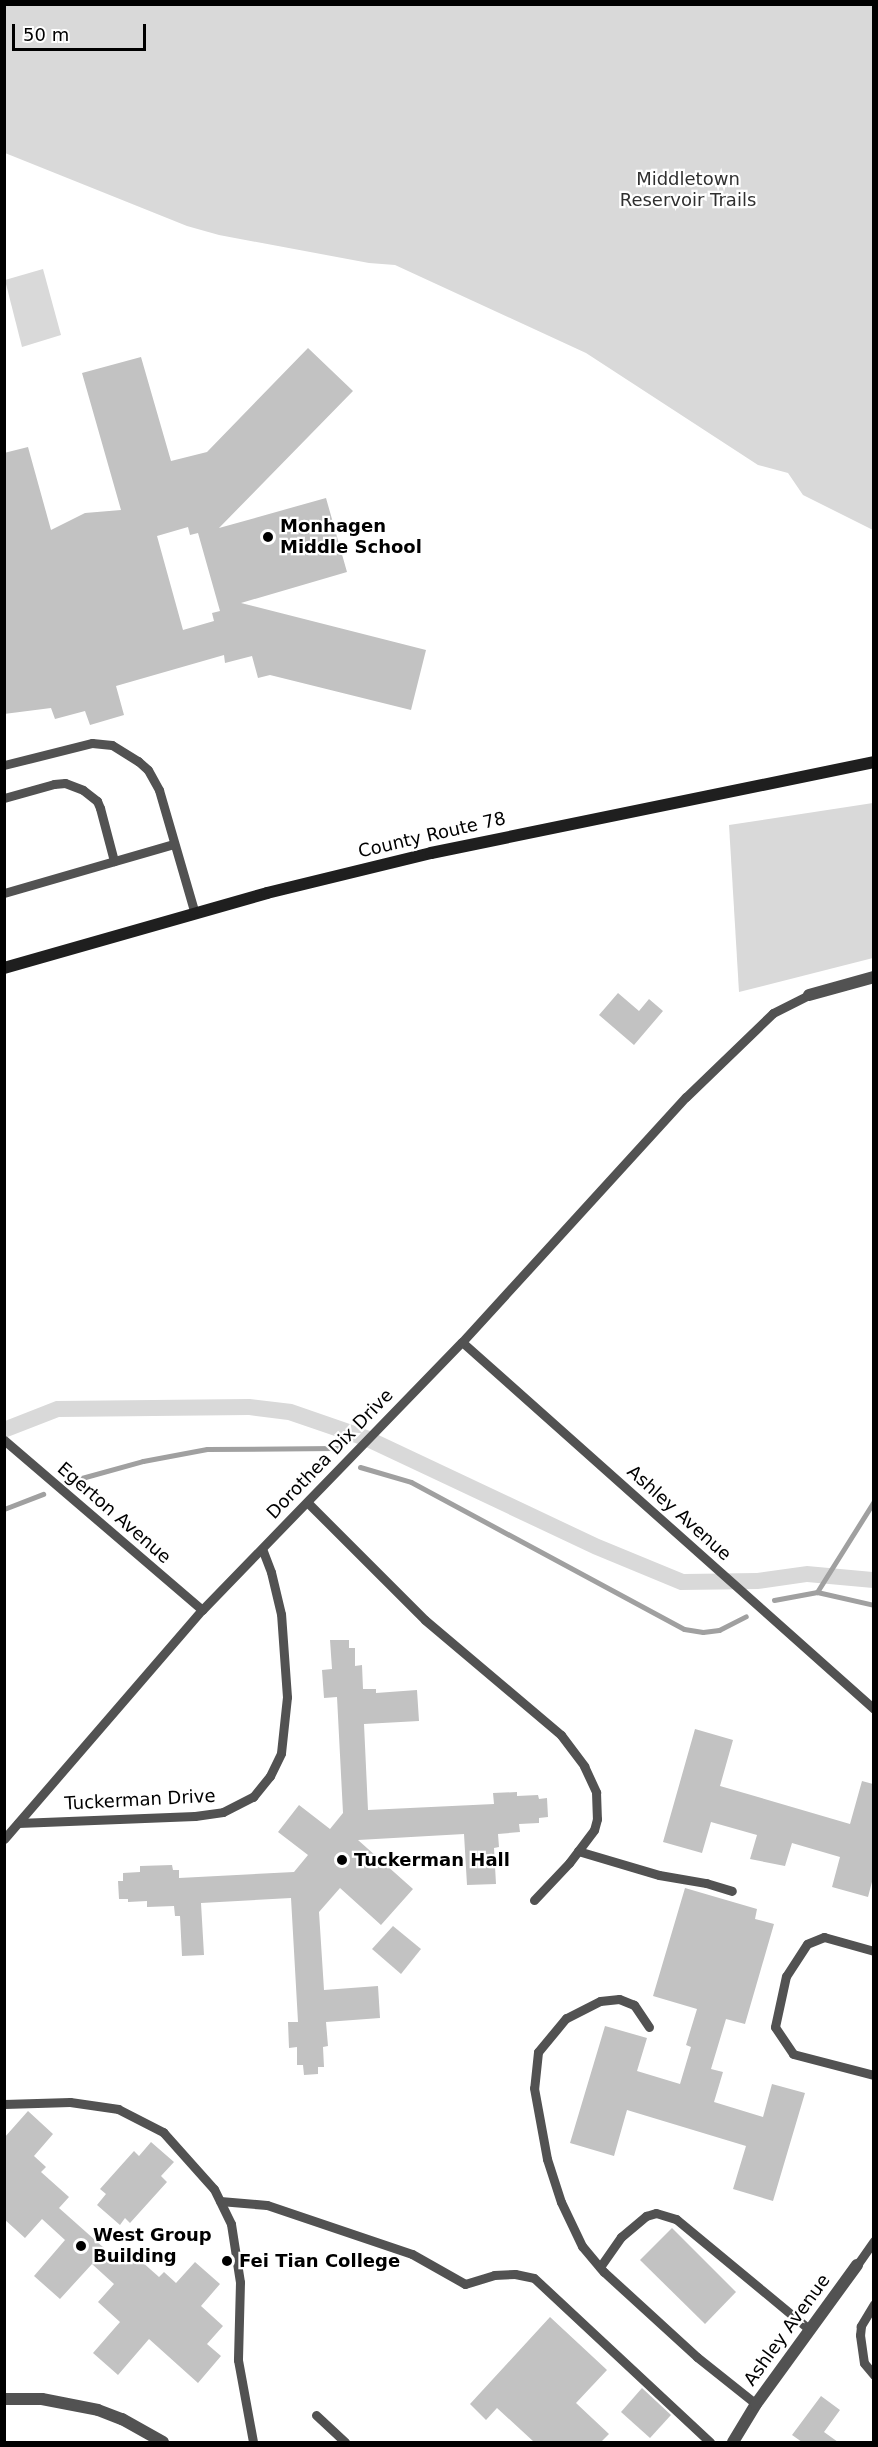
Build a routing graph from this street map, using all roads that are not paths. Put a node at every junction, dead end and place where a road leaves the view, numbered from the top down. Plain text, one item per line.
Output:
1 (873, 762) edge
2 (4, 765) edge
3 (4, 798) edge
4 (174, 844) junction
5 (114, 861) junction
6 (4, 893) edge
7 (195, 915) junction
8 (4, 968) edge
9 (873, 977) edge
10 (809, 995) joint
11 (462, 1342) junction
12 (4, 1440) edge
13 (308, 1503) junction
14 (262, 1549) junction
15 (202, 1610) junction
16 (873, 1709) edge
17 (18, 1823) junction
18 (4, 1839) edge
19 (578, 1851) junction
20 (732, 1891) dead end
21 (534, 1900) dead end
22 (873, 1951) edge
23 (649, 2027) dead end
24 (873, 2075) edge
25 (4, 2104) edge
26 (220, 2201) junction
27 (873, 2241) edge
28 (857, 2265) joint
29 (600, 2267) junction
30 (873, 2304) edge
31 (810, 2330) junction
32 (873, 2375) edge
33 (4, 2398) edge
34 (756, 2404) junction
35 (315, 2415) dead end
36 (163, 2442) edge
37 (253, 2442) edge
38 (345, 2442) edge
39 (710, 2442) edge
40 (733, 2442) edge

1 - 7 street, County Route 78
2 - 4 lane
3 - 5 lane
4 - 5 lane
4 - 7 lane
5 - 6 lane
7 - 8 street, County Route 78
9 - 10 street
10 - 11 lane, Dorothea Dix Drive
11 - 13 lane, Dorothea Dix Drive
11 - 16 lane, Ashley Avenue
12 - 15 lane, Egerton Avenue
13 - 14 lane, Dorothea Dix Drive
13 - 19 lane
14 - 15 lane, Dorothea Dix Drive
14 - 17 lane, Tuckerman Drive
15 - 17 lane, Dorothea Dix Drive
17 - 18 lane, Dorothea Dix Drive
19 - 20 lane
19 - 21 lane
22 - 24 lane
23 - 29 lane
25 - 26 lane
26 - 37 lane
26 - 39 lane
27 - 28 lane, Ashley Avenue
28 - 31 street, Ashley Avenue
29 - 31 lane
29 - 34 lane
30 - 32 lane
31 - 34 street, Ashley Avenue
33 - 36 street
34 - 40 street, Ashley Avenue
35 - 38 lane

